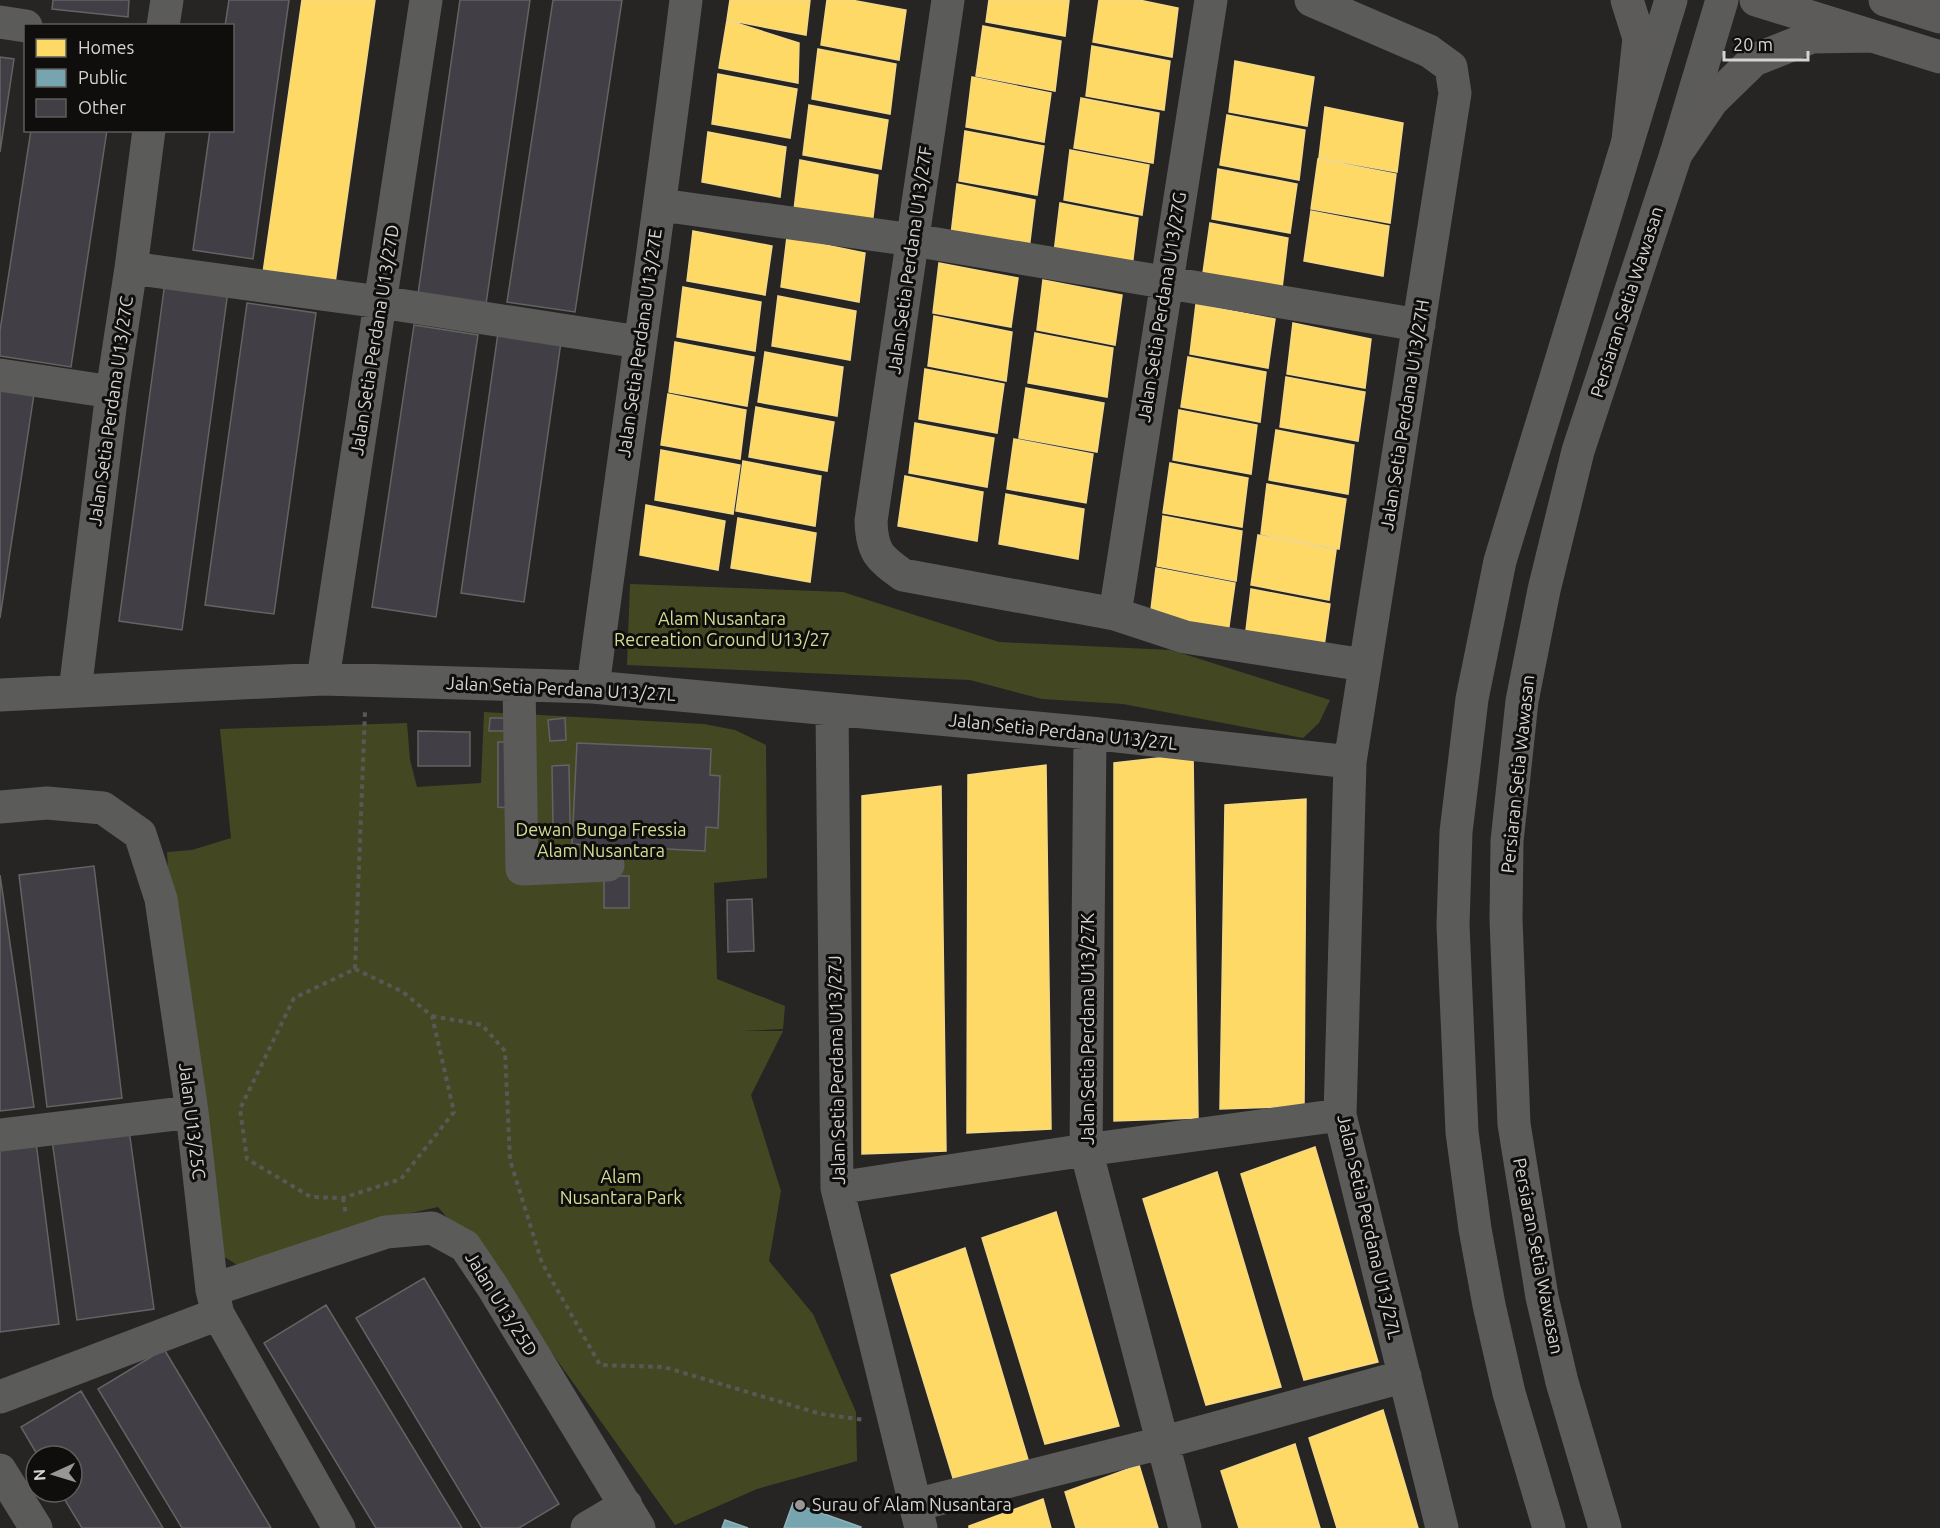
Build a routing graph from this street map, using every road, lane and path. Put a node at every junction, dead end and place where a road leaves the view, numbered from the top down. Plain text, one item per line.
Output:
1 (167, 0) edge
2 (426, 0) edge
3 (686, 0) edge
4 (948, 0) edge
5 (1211, 0) edge
6 (1311, 0) edge
7 (1627, 0) edge
8 (1671, 0) edge
9 (1722, 0) edge
10 (1756, 0) edge
11 (1885, 0) edge
12 (1940, 17) edge
13 (0, 22) edge
14 (163, 24) edge
15 (24, 26) edge
16 (1872, 36) junction
17 (1940, 57) edge
18 (149, 132) edge
19 (1628, 140) junction
20 (1676, 154) junction
21 (661, 205) junction
22 (913, 240) junction
23 (131, 268) junction
24 (1165, 280) junction
25 (380, 302) junction
26 (1419, 325) junction
27 (639, 342) junction
28 (0, 375) edge
29 (111, 392) junction
30 (1115, 614) junction
31 (1364, 665) junction
32 (323, 679) junction
33 (366, 680) junction
34 (519, 685) junction
35 (593, 687) junction
36 (75, 691) junction
37 (0, 694) edge
38 (832, 709) junction
39 (1090, 733) junction
40 (1350, 762) junction
41 (0, 807) edge
42 (608, 865) dead end
43 (355, 969) junction
44 (432, 1016) junction
45 (192, 1112) junction
46 (1340, 1115) junction
47 (0, 1135) edge
48 (1086, 1149) junction
49 (837, 1188) junction
50 (215, 1302) junction
51 (1405, 1376) junction
52 (0, 1397) edge
53 (895, 1424) junction
54 (1161, 1443) junction
55 (0, 1470) edge
56 (918, 1516) edge
57 (632, 1517) edge
58 (36, 1528) edge
59 (339, 1528) edge
60 (587, 1528) edge
61 (1185, 1528) edge
62 (1442, 1528) edge
63 (1548, 1528) edge
64 (1605, 1528) edge

1 - 14 street
2 - 25 street, Jalan Setia Perdana U13/27D
3 - 21 street, Jalan Setia Perdana U13/27E
4 - 22 street, Jalan Setia Perdana U13/27F
5 - 24 street, Jalan Setia Perdana U13/27G
6 - 26 street, Jalan Setia Perdana U13/27H
7 - 19 main road
8 - 19 street
9 - 20 street, Persiaran Setia Wawasan
10 - 16 main road
11 - 12 main road
13 - 15 street
16 - 17 main road
16 - 20 main road
18 - 23 street, Jalan Setia Perdana U13/27C
19 - 63 street
20 - 64 street, Persiaran Setia Wawasan
21 - 22 street
21 - 27 street, Jalan Setia Perdana U13/27E
22 - 24 street
22 - 30 street, Jalan Setia Perdana U13/27F
23 - 25 street
23 - 29 street, Jalan Setia Perdana U13/27C
24 - 26 street
24 - 30 street, Jalan Setia Perdana U13/27G
25 - 27 street
25 - 32 street, Jalan Setia Perdana U13/27D
26 - 31 street, Jalan Setia Perdana U13/27H
27 - 35 street, Jalan Setia Perdana U13/27E
28 - 29 street
29 - 36 street, Jalan Setia Perdana U13/27C
30 - 31 street, Jalan Setia Perdana U13/27F
31 - 40 street, Jalan Setia Perdana U13/27H
32 - 33 street, Jalan Setia Perdana U13/27L
32 - 36 street, Jalan Setia Perdana U13/27L
33 - 34 street, Jalan Setia Perdana U13/27L
33 - 43 path
34 - 35 street, Jalan Setia Perdana U13/27L
34 - 42 street
35 - 38 street, Jalan Setia Perdana U13/27L
36 - 37 street, Jalan Setia Perdana U13/27L
38 - 39 street, Jalan Setia Perdana U13/27L
38 - 49 street, Jalan Setia Perdana U13/27J
39 - 40 street, Jalan Setia Perdana U13/27L
39 - 48 street, Jalan Setia Perdana U13/27K
40 - 46 street, Jalan Setia Perdana U13/27L
41 - 45 street, Jalan U13/25C
43 - 44 path
43 - 44 path
44 - 53 path
45 - 47 street
45 - 50 street, Jalan U13/25C
46 - 48 street
46 - 51 street, Jalan Setia Perdana U13/27L
48 - 49 street
48 - 54 street, Jalan Setia Perdana U13/27K
49 - 53 street, Jalan Setia Perdana U13/27J
50 - 52 street, Jalan U13/25D
50 - 57 street, Jalan U13/25D
50 - 59 street, Jalan U13/25C
51 - 54 street
51 - 62 street, Jalan Setia Perdana U13/27L
53 - 56 street, Jalan Setia Perdana U13/27J
54 - 56 street
54 - 61 street, Jalan Setia Perdana U13/27K
55 - 58 street
57 - 60 street

